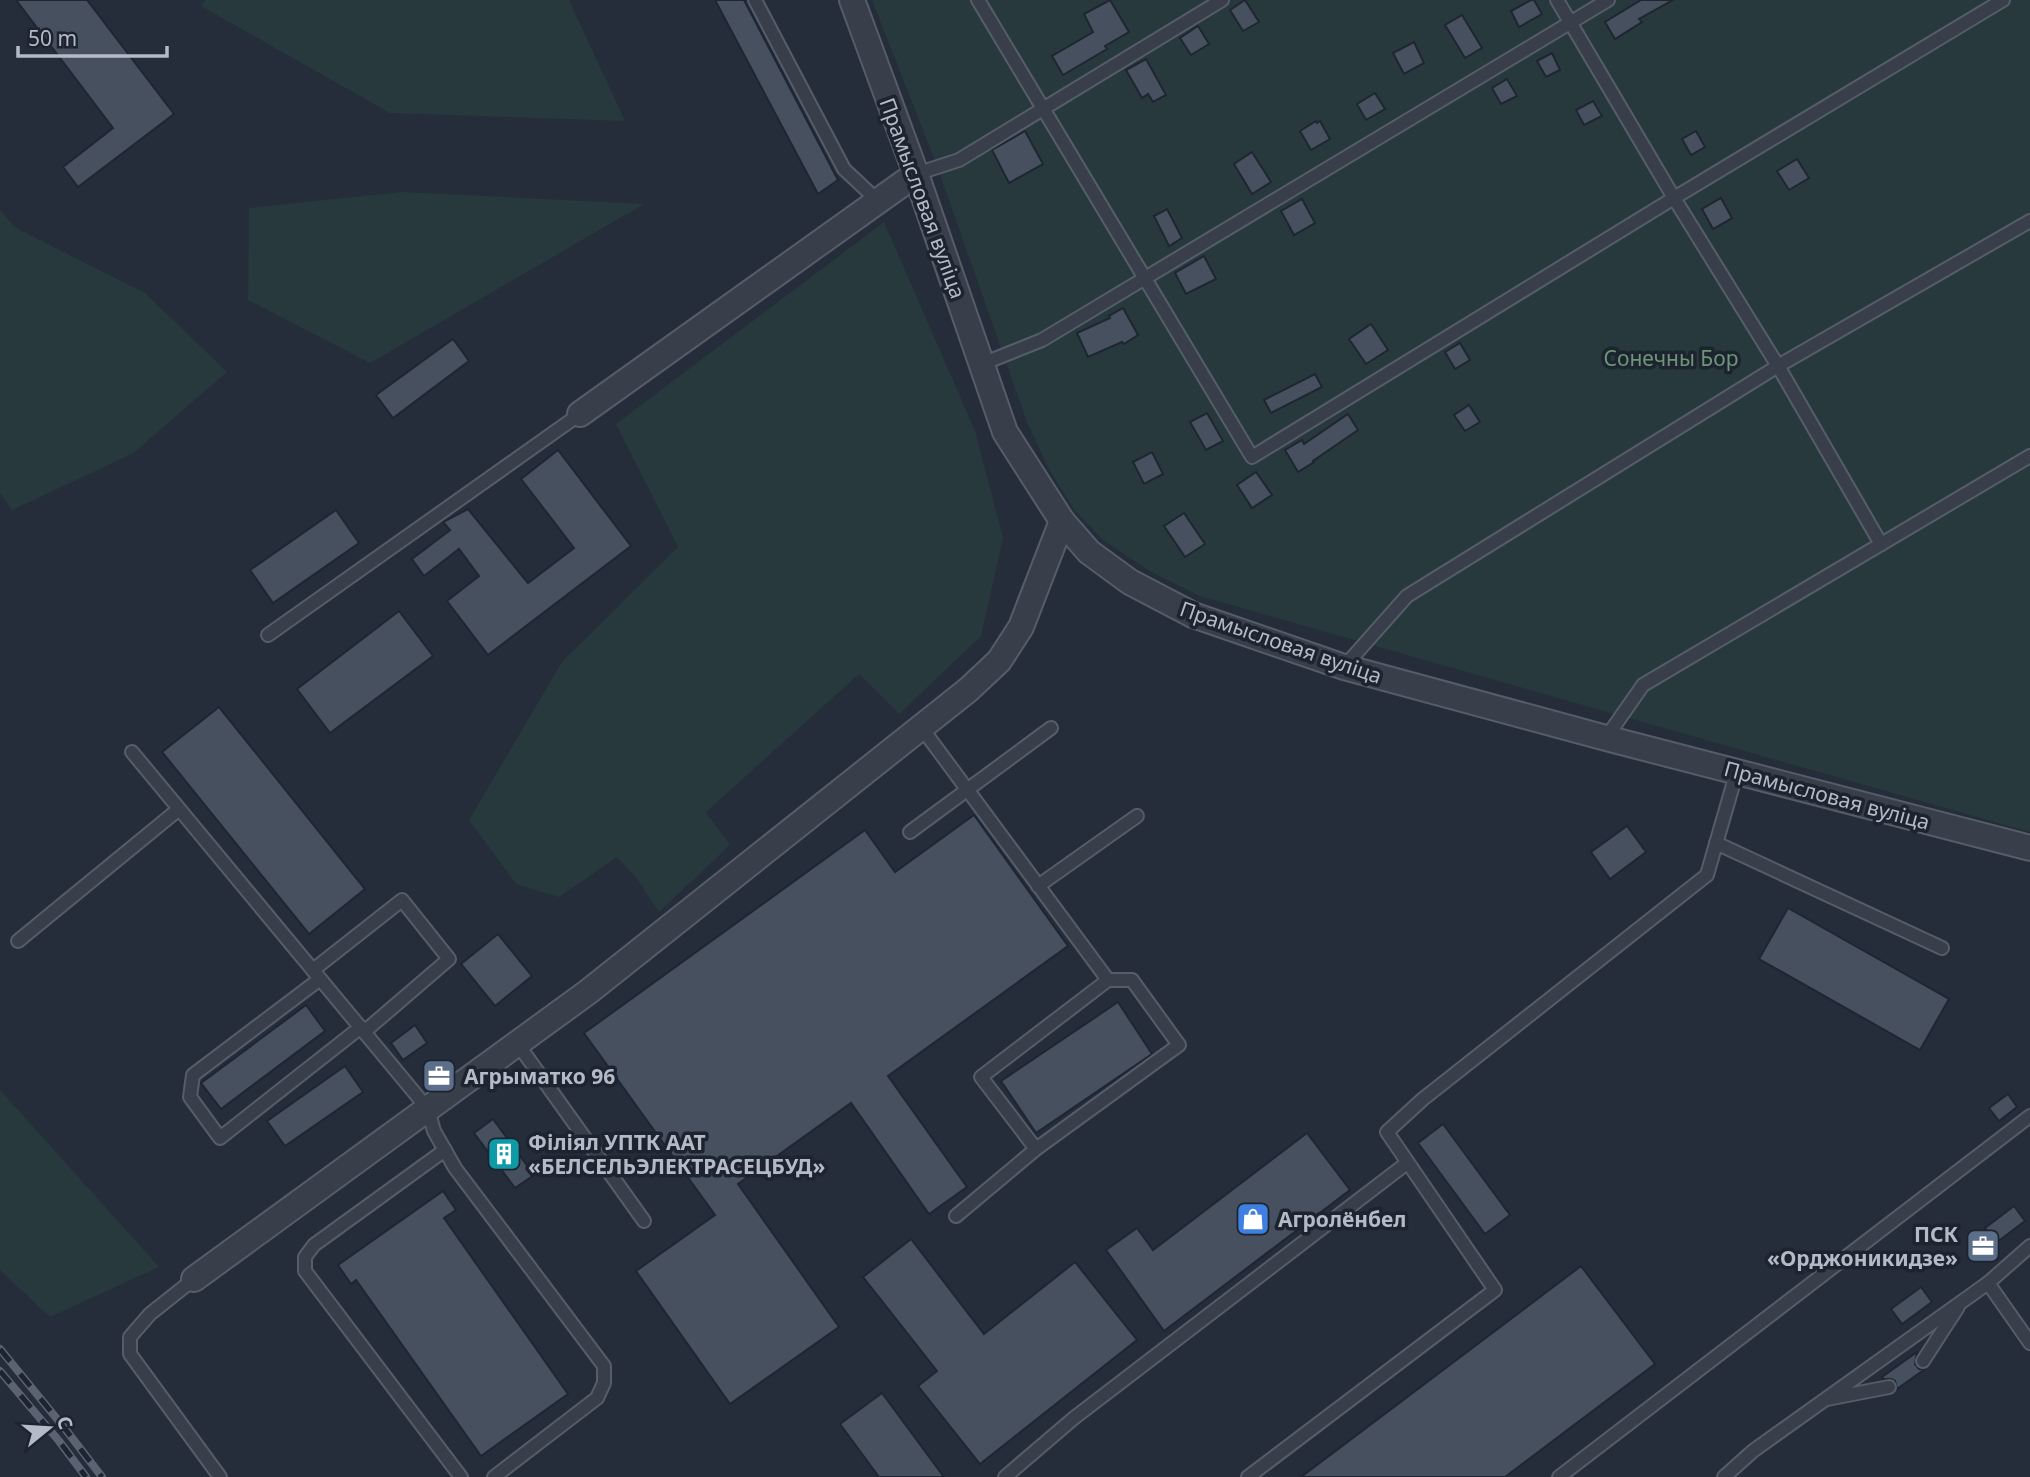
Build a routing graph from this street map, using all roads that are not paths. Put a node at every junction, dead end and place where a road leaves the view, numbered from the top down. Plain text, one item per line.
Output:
1 (755, 0) edge
2 (852, 0) edge
3 (978, 0) edge
4 (1222, 0) edge
5 (1557, 0) edge
6 (1608, 0) edge
7 (2003, 0) edge
8 (1570, 22) junction
9 (1042, 109) junction
10 (916, 174) junction
11 (1674, 198) junction
12 (878, 201) junction
13 (2030, 221) edge
14 (1144, 279) junction
15 (982, 364) junction
16 (1778, 366) junction
17 (580, 414) joint
18 (2030, 456) edge
19 (1062, 521) junction
20 (1881, 544) junction
21 (268, 635) dead end
22 (1344, 667) junction
23 (921, 727) junction
24 (1051, 727) dead end
25 (1606, 738) junction
26 (132, 752) dead end
27 (1737, 771) junction
28 (967, 790) junction
29 (179, 809) junction
30 (1137, 816) dead end
31 (910, 832) dead end
32 (1716, 843) junction
33 (2030, 848) edge
34 (1038, 886) junction
35 (18, 942) dead end
36 (1942, 948) dead end
37 (316, 974) junction
38 (1108, 980) junction
39 (363, 1030) junction
40 (517, 1043) junction
41 (428, 1109) junction
42 (2030, 1116) edge
43 (1036, 1149) junction
44 (445, 1150) junction
45 (1408, 1163) junction
46 (956, 1216) dead end
47 (644, 1221) dead end
48 (2030, 1246) edge
49 (194, 1279) joint
50 (1988, 1283) junction
51 (1962, 1301) junction
52 (2030, 1343) edge
53 (1923, 1361) dead end
54 (1889, 1387) dead end
55 (1823, 1400) junction
56 (220, 1477) edge
57 (461, 1477) edge
58 (494, 1477) edge
59 (1005, 1477) edge
60 (1248, 1477) edge
61 (1559, 1477) edge
62 (1724, 1477) edge

1 - 12 lane
2 - 10 street, Прамысловая вуліца
3 - 9 lane
4 - 9 lane
5 - 8 lane
6 - 8 lane
7 - 11 lane
8 - 11 lane
8 - 14 lane
9 - 10 lane
9 - 14 lane
10 - 12 street
10 - 15 street, Прамысловая вуліца
11 - 14 lane
11 - 16 lane
12 - 17 street
13 - 16 lane
14 - 15 lane
15 - 19 street, Прамысловая вуліца
16 - 20 lane
16 - 22 lane
17 - 21 lane
18 - 20 lane
19 - 22 street, Прамысловая вуліца
19 - 23 street
20 - 25 lane
22 - 25 street, Прамысловая вуліца
23 - 28 lane
23 - 40 street
24 - 28 lane
25 - 27 street, Прамысловая вуліца
26 - 29 lane
27 - 32 lane
27 - 33 street, Прамысловая вуліца
28 - 31 lane
28 - 34 lane
29 - 35 lane
29 - 37 lane
30 - 34 lane
32 - 36 lane
32 - 45 lane
34 - 38 lane
37 - 39 lane
37 - 39 lane
37 - 39 lane
38 - 43 lane
38 - 43 lane
39 - 41 lane
40 - 41 street
40 - 47 lane
41 - 44 lane
41 - 49 street
42 - 61 lane
43 - 46 lane
44 - 57 lane
44 - 58 lane
45 - 59 lane
45 - 60 lane
48 - 50 lane
49 - 56 lane
50 - 51 lane
50 - 52 lane
51 - 53 lane
51 - 55 lane
54 - 55 lane
55 - 62 lane

